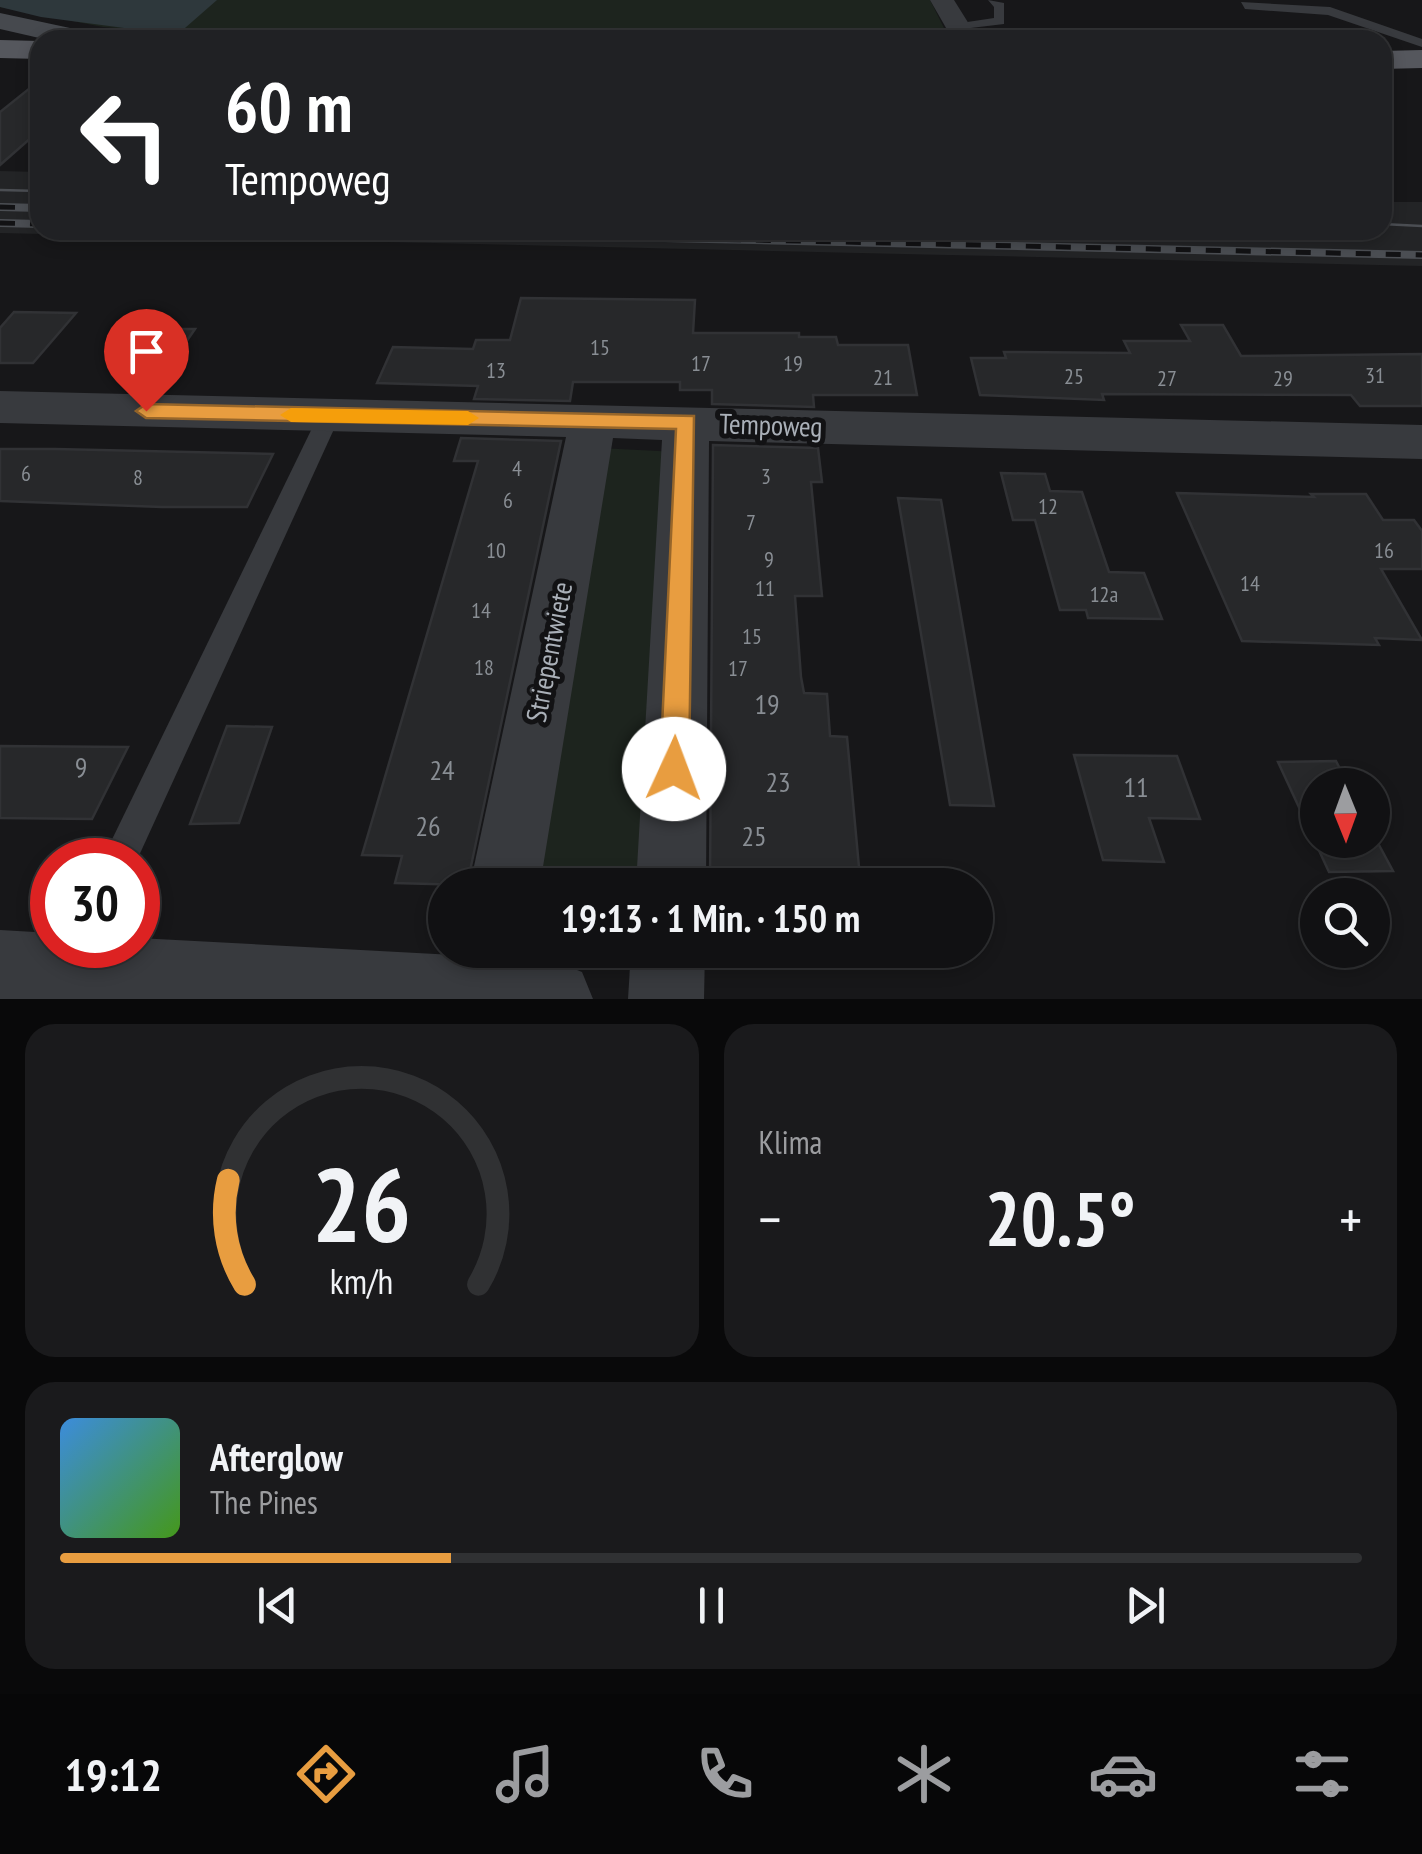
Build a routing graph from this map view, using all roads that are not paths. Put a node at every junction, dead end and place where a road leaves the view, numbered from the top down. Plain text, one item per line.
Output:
1 (942, 0) edge
2 (994, 0) edge
3 (1246, 5) dead end
4 (0, 21) edge
5 (42, 30) edge
6 (961, 30) edge
7 (975, 30) edge
8 (1383, 30) edge
9 (1392, 33) edge
10 (1422, 43) edge
11 (0, 49) edge
12 (30, 50) edge
13 (1422, 59) edge
14 (1392, 60) edge
15 (0, 407) edge
16 (328, 416) junction
17 (592, 420) junction
18 (686, 422) junction
19 (1422, 442) edge
20 (129, 838) edge
21 (508, 868) edge
22 (672, 868) edge
23 (160, 964) edge
24 (667, 968) edge
25 (487, 972) edge
26 (555, 999) edge
27 (666, 999) edge

1 - 6 street
2 - 7 lane
3 - 8 lane
4 - 5 main road
9 - 10 lane
11 - 12 main road
13 - 14 main road
15 - 16 street, Tempoweg
16 - 17 street, Tempoweg
16 - 20 lane
17 - 18 street, Tempoweg
17 - 21 street, Striepentwiete
18 - 19 street, Tempoweg
18 - 22 street
23 - 25 street
24 - 27 street
25 - 26 street

